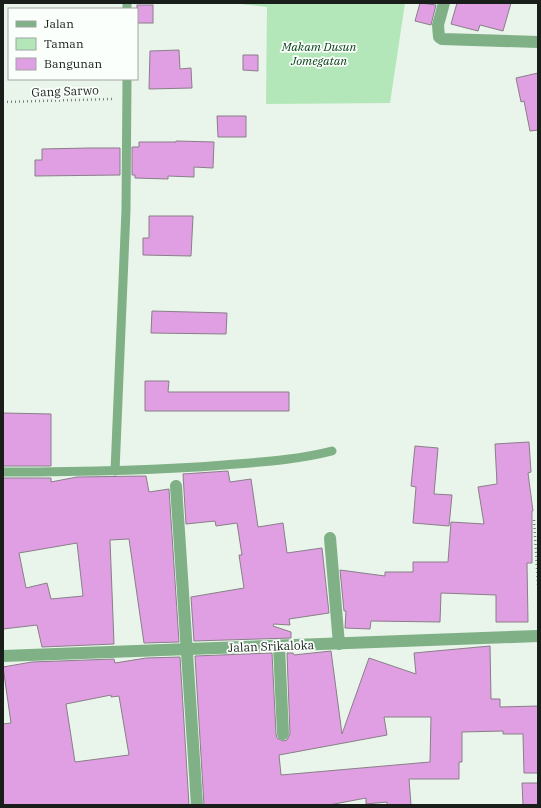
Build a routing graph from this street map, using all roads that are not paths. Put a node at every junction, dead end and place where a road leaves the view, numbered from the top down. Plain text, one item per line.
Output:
1 (444, 3) edge
2 (538, 42) edge
3 (127, 80) edge
4 (332, 451) dead end
5 (115, 471) junction
6 (3, 472) edge
7 (176, 486) dead end
8 (330, 538) dead end
9 (538, 636) edge
10 (339, 644) junction
11 (279, 646) junction
12 (188, 649) junction
13 (3, 656) edge
14 (283, 734) dead end
15 (197, 805) edge

1 - 2 street
3 - 5 lane
4 - 5 lane
5 - 6 lane
7 - 12 street
8 - 10 street
9 - 10 street, Jalan Srikaloka
10 - 11 street, Jalan Srikaloka
11 - 12 street, Jalan Srikaloka
11 - 14 street
12 - 13 street, Jalan Srikaloka
12 - 15 street

